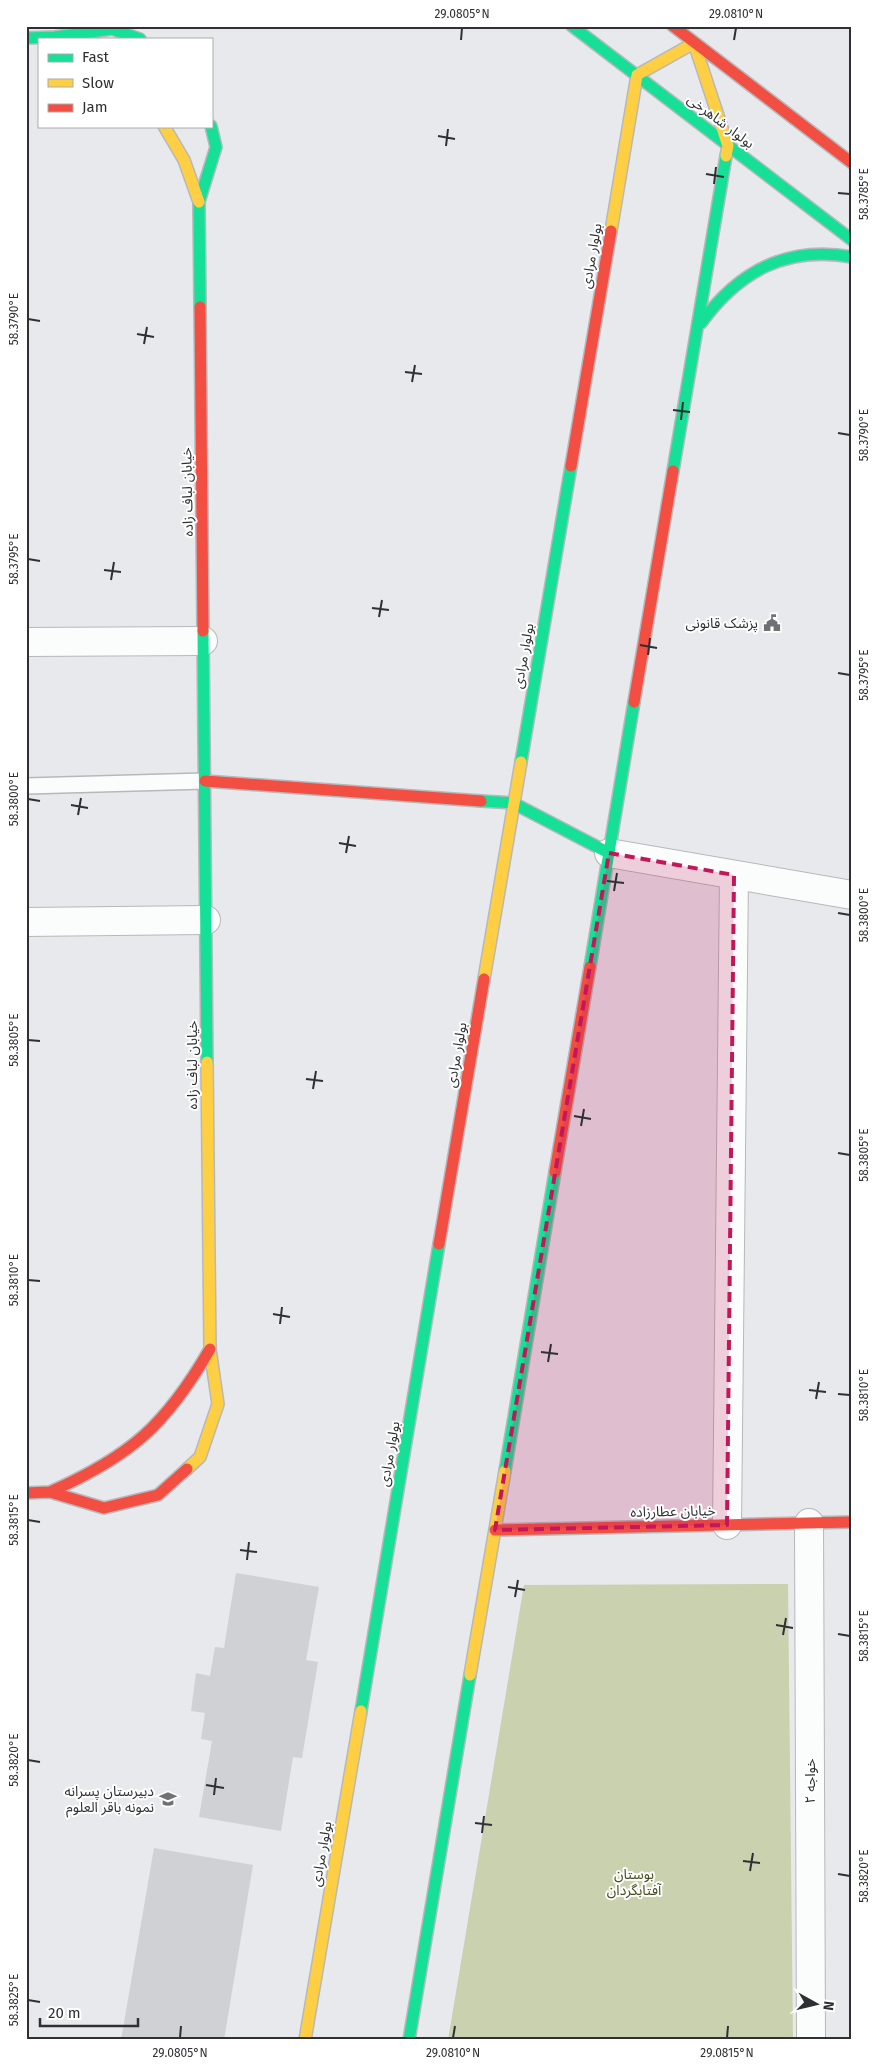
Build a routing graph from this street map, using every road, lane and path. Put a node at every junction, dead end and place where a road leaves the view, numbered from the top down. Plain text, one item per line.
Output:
1 (572, 26) edge
2 (672, 26) edge
3 (26, 38) edge
4 (56, 38) edge
5 (137, 38) edge
6 (694, 43) junction
7 (636, 75) junction
8 (165, 128) edge
9 (211, 128) edge
10 (728, 146) junction
11 (852, 164) edge
12 (199, 202) junction
13 (852, 240) edge
14 (852, 257) edge
15 (699, 327) junction
16 (26, 642) edge
17 (203, 642) junction
18 (205, 782) junction
19 (26, 786) edge
20 (514, 803) junction
21 (609, 853) junction
22 (734, 875) junction
23 (852, 895) edge
24 (206, 920) junction
25 (26, 922) edge
26 (210, 1349) junction
27 (50, 1492) junction
28 (26, 1493) edge
29 (852, 1522) edge
30 (809, 1523) junction
31 (727, 1524) junction
32 (495, 1530) junction
33 (305, 2040) edge
34 (409, 2040) edge
35 (811, 2040) edge

1 - 7 street, بولوار شاهرخی
2 - 6 street
3 - 4 street
4 - 5 street
6 - 7 street
6 - 10 street
6 - 11 street
7 - 10 street, بولوار شاهرخی
7 - 20 street, بولوار مرادی
8 - 12 street, خیابان لباف زاده
9 - 12 street, خیابان لباف زاده
10 - 13 street, بولوار شاهرخی
10 - 15 street
12 - 17 street, خیابان لباف زاده
14 - 15 street
15 - 21 street
16 - 17 street
17 - 18 street, خیابان لباف زاده
18 - 19 lane
18 - 20 street
18 - 24 street, خیابان لباف زاده
20 - 21 street
20 - 33 street, بولوار مرادی
21 - 22 street
21 - 32 street
22 - 23 street
22 - 31 street
24 - 25 street
24 - 26 street, خیابان لباف زاده
26 - 27 street, خیابان لباف زاده
26 - 27 street, خیابان لباف زاده
27 - 28 street, خیابان لباف زاده
29 - 30 street, خیابان عطارزاده
30 - 31 street, خیابان عطارزاده
30 - 35 street, خواجه ۲
31 - 32 street, خیابان عطارزاده
32 - 34 street

